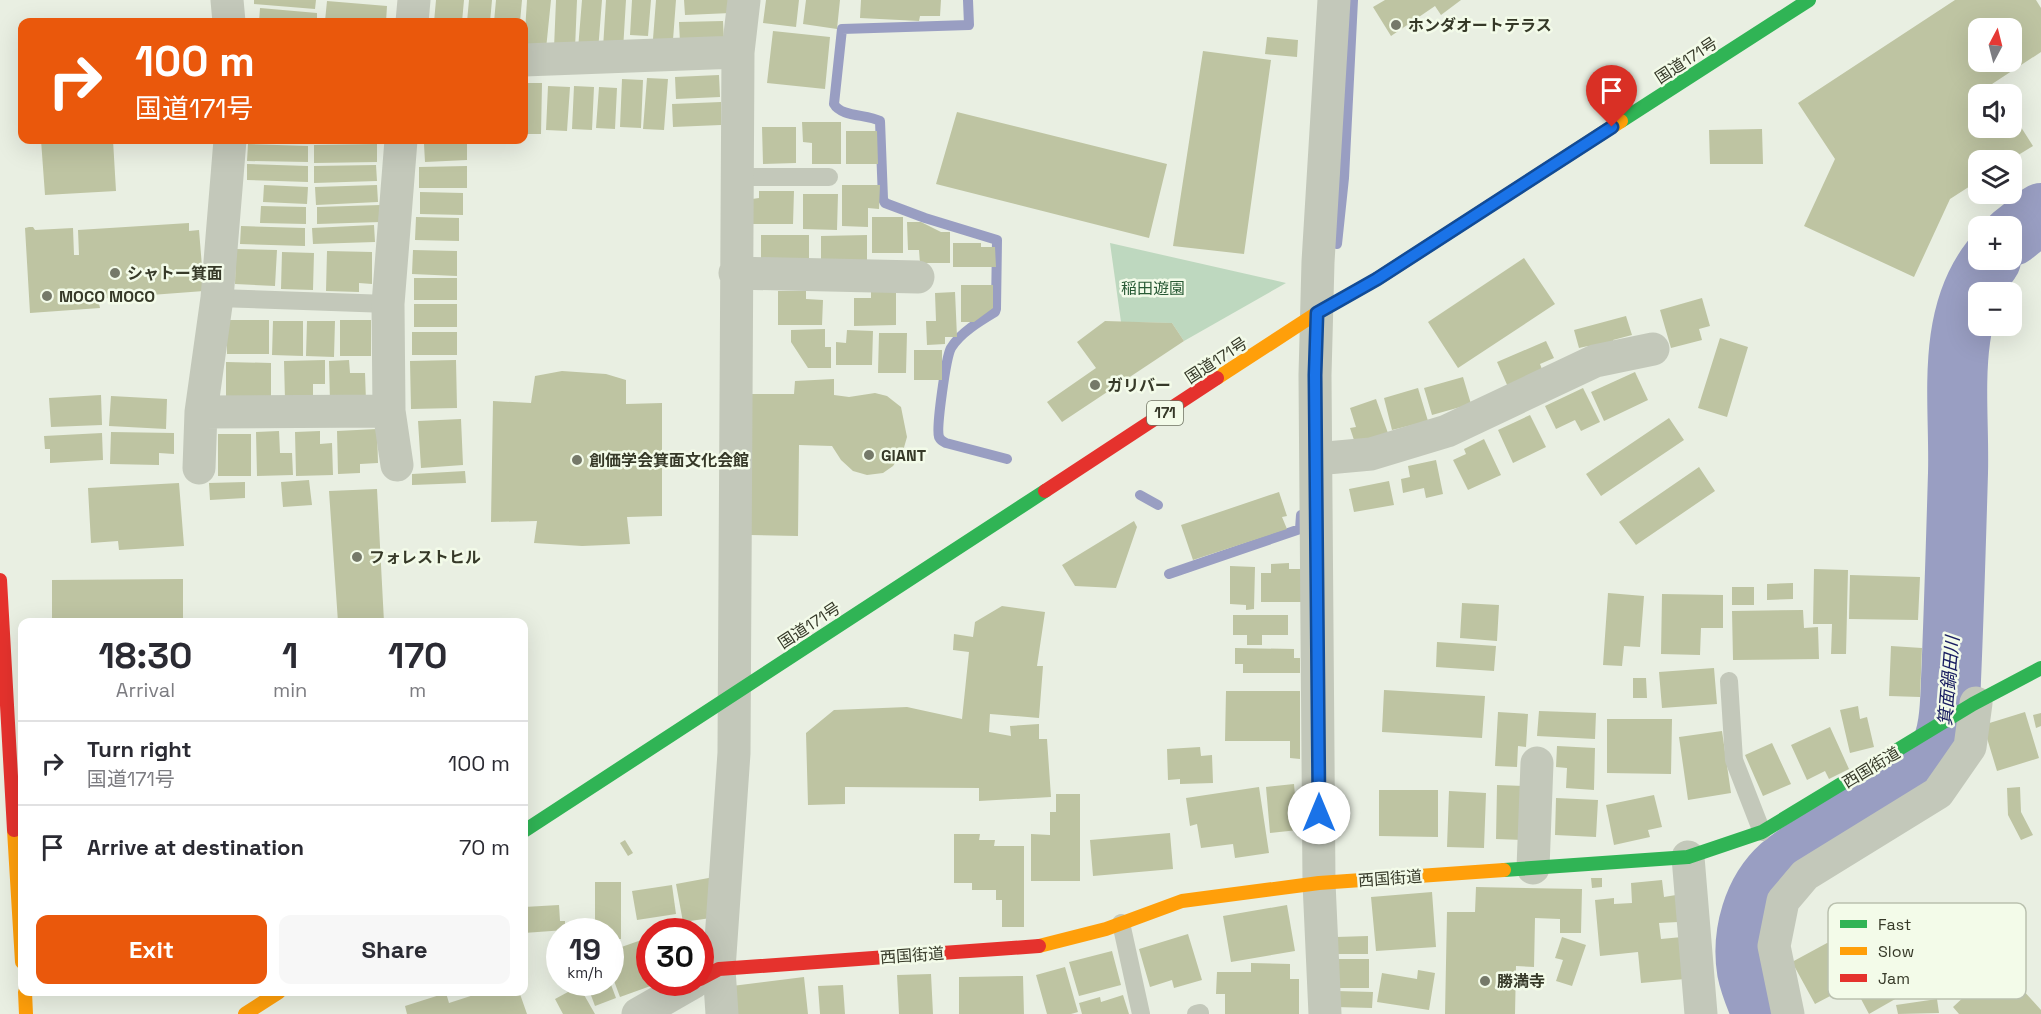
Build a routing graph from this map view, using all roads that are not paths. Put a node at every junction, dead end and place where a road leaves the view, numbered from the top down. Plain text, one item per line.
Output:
1 (227, 0) edge
2 (414, 0) edge
3 (744, 0) edge
4 (1334, 0) edge
5 (1809, 0) edge
6 (229, 18) edge
7 (412, 18) edge
8 (738, 52) junction
9 (528, 60) edge
10 (230, 144) edge
11 (401, 144) edge
12 (736, 177) junction
13 (829, 177) dead end
14 (735, 273) junction
15 (918, 277) dead end
16 (217, 297) junction
17 (388, 304) junction
18 (1317, 313) junction
19 (1653, 349) dead end
20 (389, 411) junction
21 (201, 412) junction
22 (1316, 459) junction
23 (397, 465) dead end
24 (199, 468) dead end
25 (0, 580) edge
26 (2041, 668) edge
27 (3, 679) edge
28 (1730, 681) dead end
29 (734, 692) junction
30 (1974, 704) junction
31 (1537, 763) dead end
32 (528, 828) edge
33 (1762, 832) junction
34 (1689, 857) junction
35 (8, 868) edge
36 (1533, 868) junction
37 (1319, 883) junction
38 (712, 918) edge
39 (1121, 923) junction
40 (18, 935) edge
41 (714, 976) edge
42 (25, 996) edge
43 (273, 996) edge
44 (670, 996) edge
45 (713, 996) edge
46 (26, 1014) edge
47 (245, 1014) edge
48 (638, 1014) edge
49 (722, 1014) edge
50 (1141, 1014) edge
51 (1325, 1014) edge
52 (1701, 1014) edge
53 (1788, 1014) edge

1 - 6 street
2 - 7 street
3 - 8 street
4 - 18 street
5 - 18 main road, 国道171号 / 171
8 - 9 street
8 - 12 street
10 - 16 street
11 - 17 street
12 - 13 lane
12 - 14 street
14 - 15 street
14 - 29 street
16 - 17 lane
16 - 21 street
17 - 20 street
18 - 22 street
18 - 29 main road, 国道171号 / 171
19 - 22 street
20 - 21 street
20 - 23 street
21 - 24 street
22 - 37 street
25 - 27 main road
26 - 30 main road, 西国街道
27 - 35 main road
28 - 33 lane
29 - 32 main road, 国道171号 / 171
29 - 38 street
30 - 33 main road, 西国街道
30 - 53 street
31 - 36 street
33 - 34 main road, 西国街道
34 - 36 main road, 西国街道
34 - 52 street
35 - 40 main road
36 - 37 main road, 西国街道
37 - 39 main road, 西国街道
37 - 51 street
39 - 41 main road, 西国街道
39 - 50 lane
42 - 46 main road
43 - 47 main road
44 - 48 street, 西国街道
45 - 49 street

